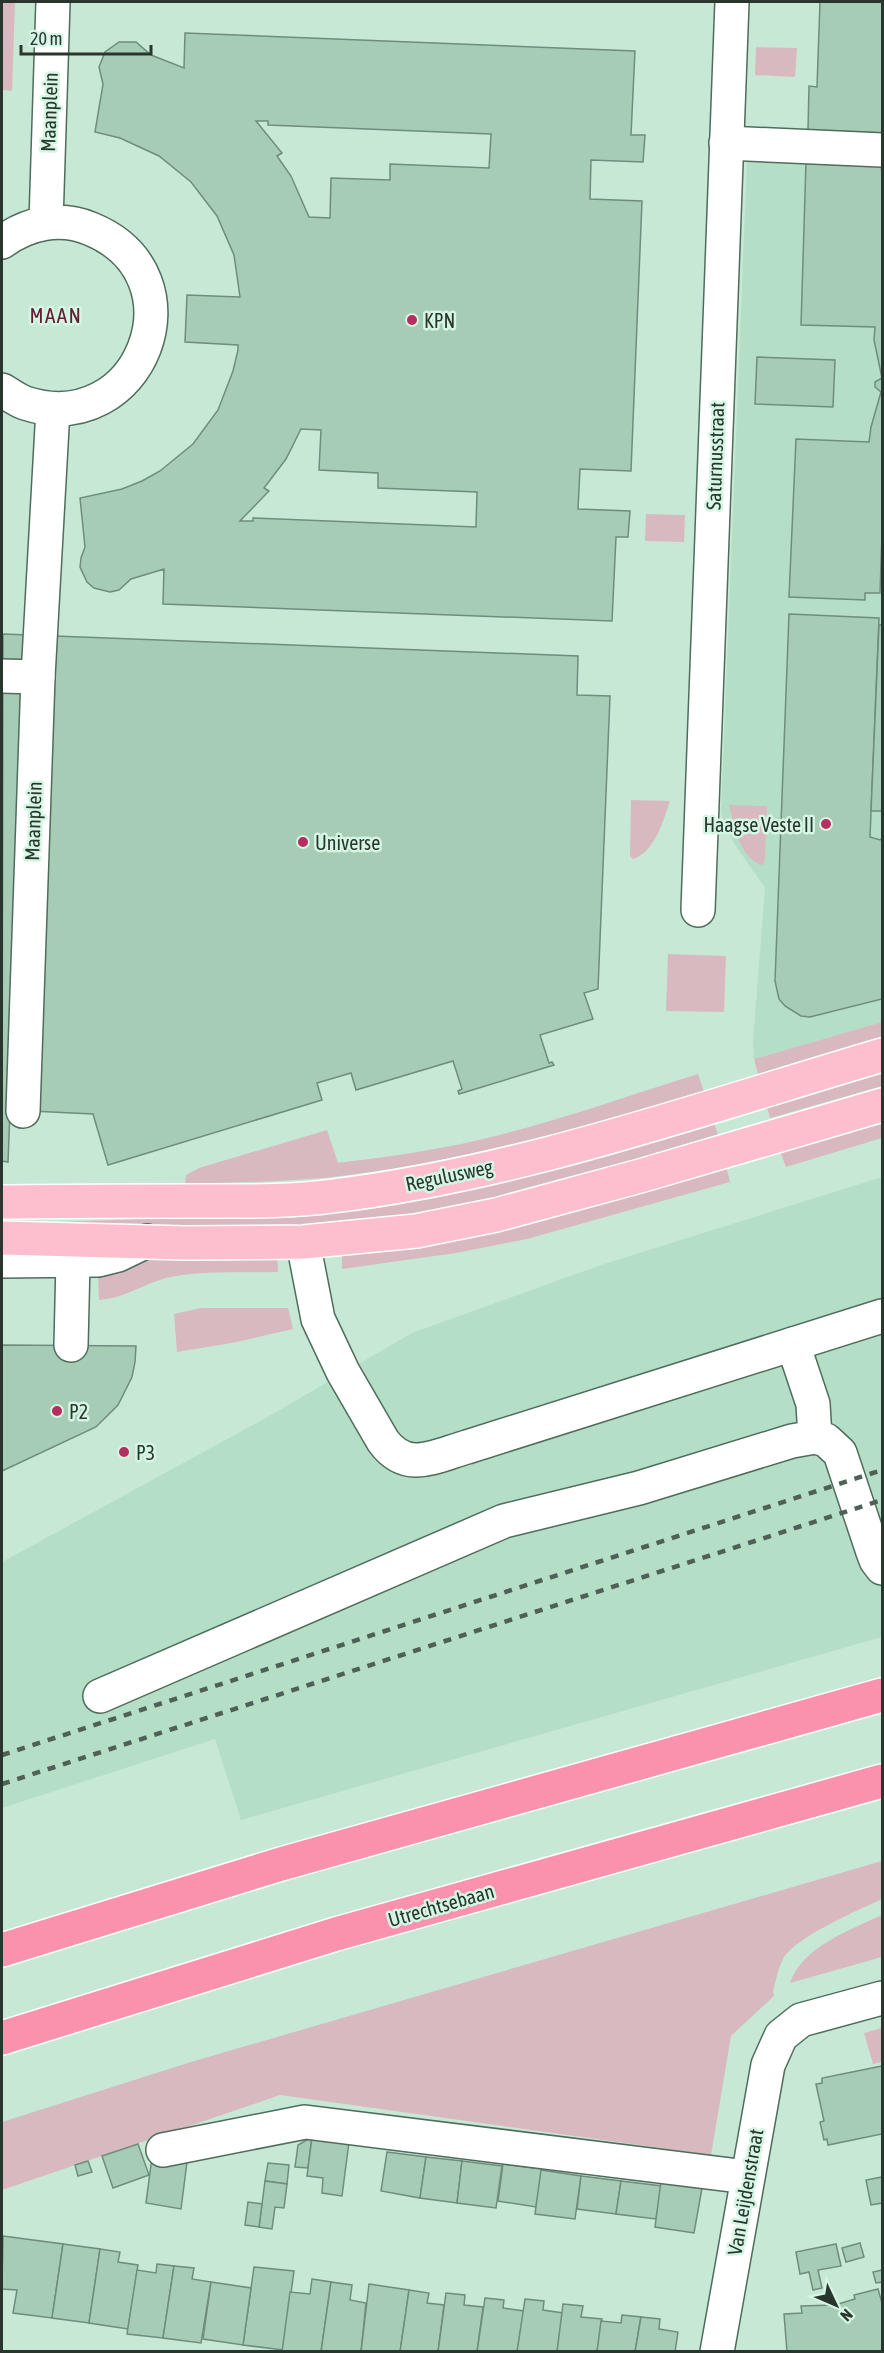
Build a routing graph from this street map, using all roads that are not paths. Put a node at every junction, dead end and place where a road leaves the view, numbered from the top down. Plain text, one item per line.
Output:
1 (53, 2) edge
2 (732, 2) edge
3 (726, 143) junction
4 (882, 150) edge
5 (46, 222) junction
6 (2, 242) edge
7 (2, 390) edge
8 (53, 409) junction
9 (2, 676) edge
10 (38, 677) junction
11 (698, 910) dead end
12 (15, 965) edge
13 (882, 1055) edge
14 (882, 1104) edge
15 (23, 1111) dead end
16 (2, 1202) edge
17 (2, 1238) edge
18 (147, 1241) junction
19 (303, 1242) junction
20 (2, 1261) edge
21 (73, 1262) junction
22 (882, 1316) edge
23 (793, 1344) junction
24 (71, 1345) dead end
25 (814, 1437) junction
26 (882, 1568) edge
27 (882, 1695) edge
28 (100, 1696) dead end
29 (882, 1781) edge
30 (2, 1950) edge
31 (882, 1998) edge
32 (2, 2038) edge
33 (163, 2150) dead end
34 (747, 2177) junction
35 (717, 2352) edge

1 - 5 street, Maanplein
2 - 3 street, Saturnusstraat
3 - 4 street
3 - 11 street, Saturnusstraat
5 - 6 street
5 - 8 street
7 - 8 street
8 - 10 street, Maanplein
9 - 10 street
10 - 12 street, Maanplein
12 - 15 street, Maanplein
13 - 16 main road, Regulusweg
14 - 19 main road
17 - 18 main road
18 - 19 main road
18 - 21 street
19 - 23 street
20 - 21 street
21 - 24 street
22 - 23 street
23 - 25 street
25 - 26 street
25 - 28 street
27 - 30 highway
29 - 32 highway, Utrechtsebaan
31 - 34 street, Van Leijdenstraat
33 - 34 street
34 - 35 street, Van Leijdenstraat

